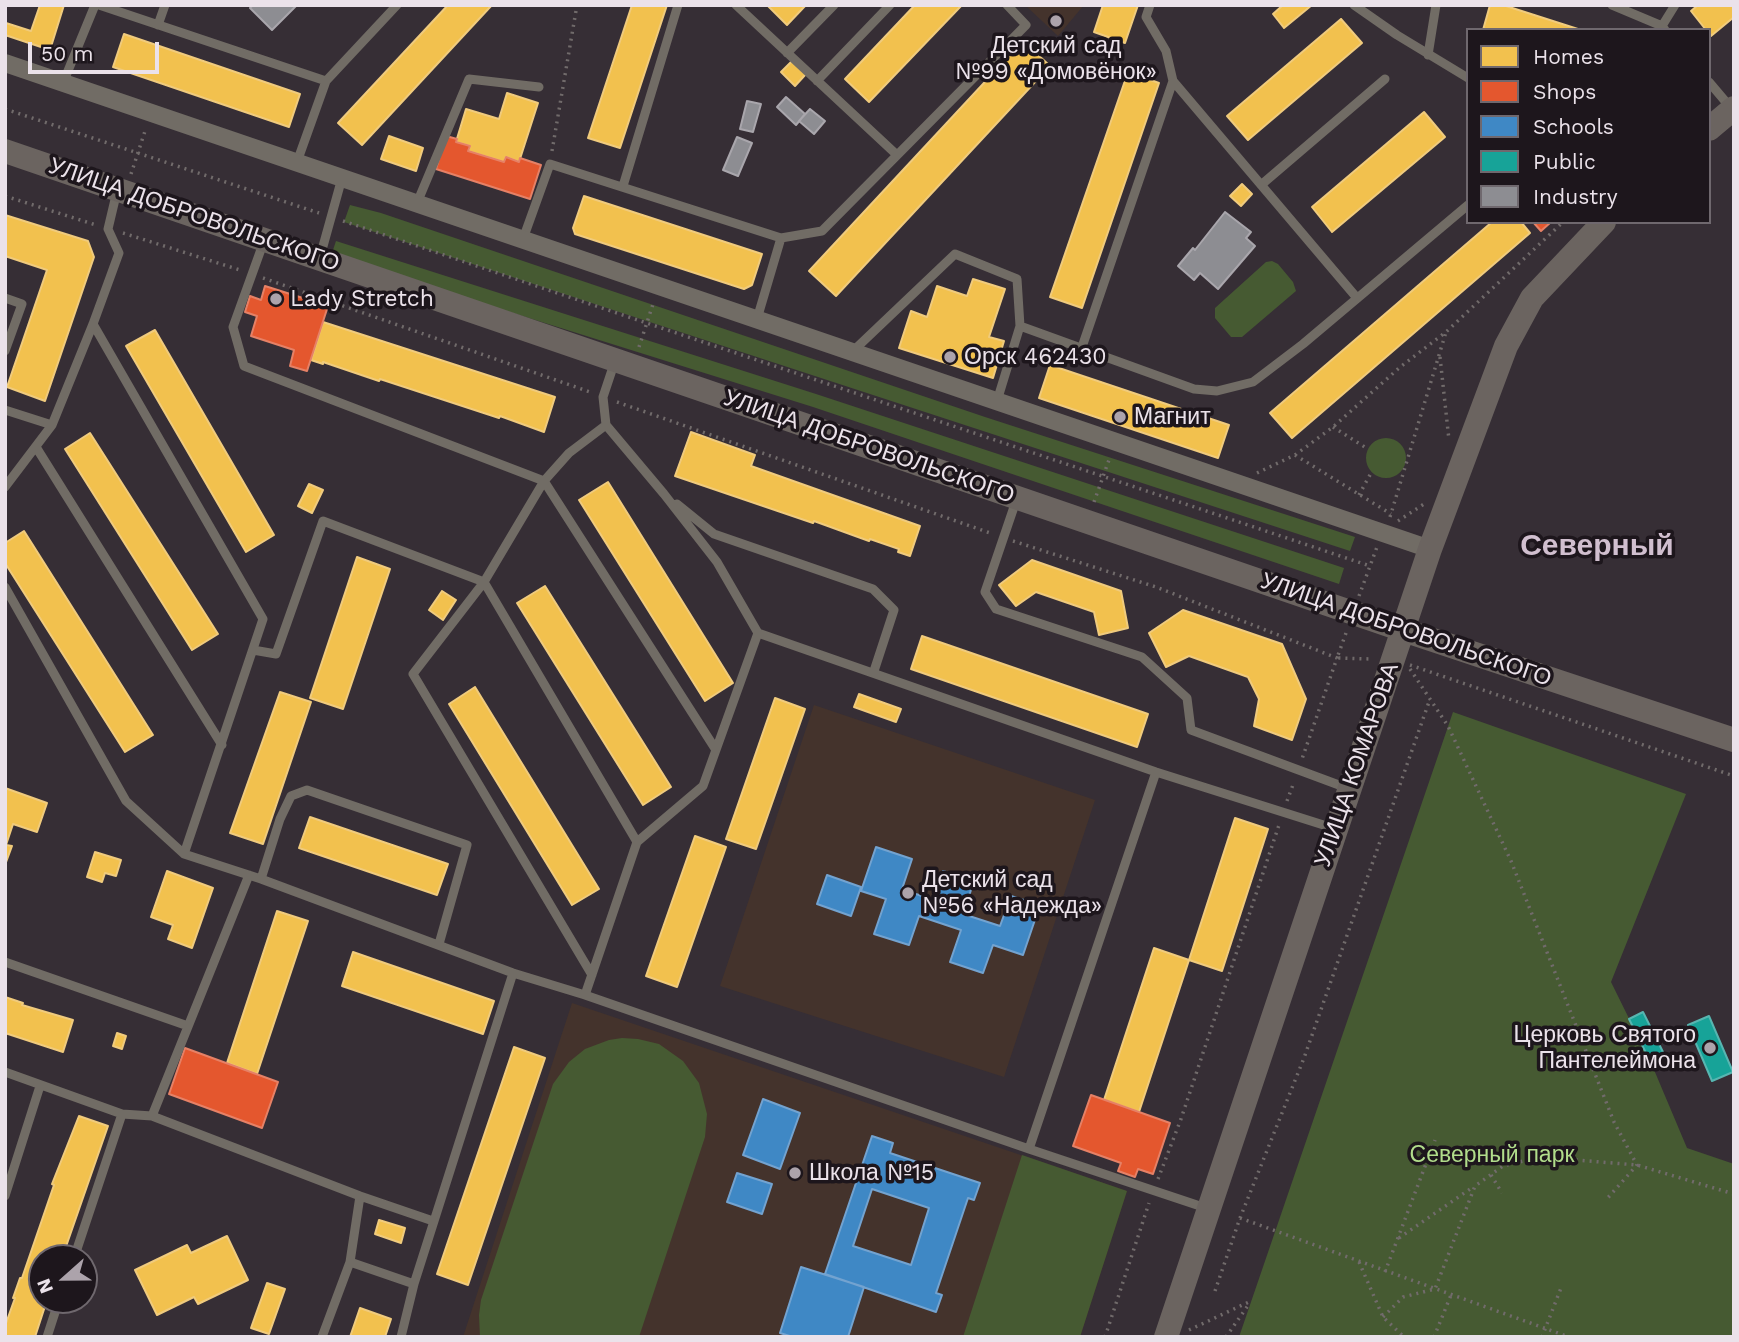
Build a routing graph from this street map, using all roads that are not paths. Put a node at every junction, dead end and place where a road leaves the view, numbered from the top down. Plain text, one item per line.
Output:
1 (97, 5) edge
2 (165, 5) edge
3 (397, 5) edge
4 (678, 5) edge
5 (736, 5) edge
6 (834, 5) edge
7 (890, 5) edge
8 (1007, 5) edge
9 (1150, 5) edge
10 (1354, 5) edge
11 (1436, 5) edge
12 (1612, 5) edge
13 (1675, 5) edge
14 (158, 25) junction
15 (1664, 28) edge
16 (787, 53) junction
17 (1428, 55) junction
18 (5, 63) edge
19 (1466, 77) edge
20 (1385, 79) dead end
21 (326, 81) junction
22 (817, 81) junction
23 (1173, 81) junction
24 (63, 83) junction
25 (1711, 84) edge
26 (538, 87) dead end
27 (1733, 108) edge
28 (1711, 127) edge
29 (5, 151) edge
30 (897, 155) junction
31 (297, 162) junction
32 (342, 178) junction
33 (1261, 185) junction
34 (623, 186) junction
35 (121, 190) junction
36 (417, 203) junction
37 (1466, 207) edge
38 (1602, 224) edge
39 (781, 238) junction
40 (523, 239) junction
41 (265, 240) junction
42 (319, 258) junction
43 (5, 298) edge
44 (1357, 298) junction
45 (757, 319) junction
46 (93, 324) junction
47 (1020, 326) junction
48 (1082, 347) junction
49 (5, 351) edge
50 (852, 352) junction
51 (624, 363) junction
52 (997, 401) junction
53 (5, 410) edge
54 (52, 425) junction
55 (606, 425) junction
56 (36, 447) junction
57 (544, 481) junction
58 (5, 487) edge
59 (664, 494) junction
60 (1017, 497) junction
61 (1430, 549) junction
62 (484, 582) junction
63 (5, 587) edge
64 (1404, 630) junction
65 (758, 633) junction
66 (253, 650) junction
67 (874, 671) junction
68 (1734, 740) edge
69 (222, 745) junction
70 (716, 750) junction
71 (1156, 772) junction
72 (1349, 788) junction
73 (1335, 828) junction
74 (637, 842) junction
75 (184, 854) junction
76 (249, 875) junction
77 (261, 878) junction
78 (439, 944) junction
79 (5, 962) edge
80 (513, 973) junction
81 (592, 975) junction
82 (585, 995) junction
83 (188, 1026) junction
84 (5, 1072) edge
85 (40, 1086) junction
86 (122, 1114) junction
87 (152, 1116) junction
88 (1029, 1149) junction
89 (5, 1196) edge
90 (360, 1196) junction
91 (1210, 1209) junction
92 (433, 1221) junction
93 (79, 1244) edge
94 (350, 1262) junction
95 (414, 1284) junction
96 (54, 1314) edge
97 (1177, 1334) edge
98 (47, 1337) edge
99 (323, 1337) edge
100 (401, 1337) edge

1 - 14 lane
1 - 24 lane
2 - 14 lane
3 - 21 lane
4 - 34 lane
5 - 16 lane
6 - 16 lane
7 - 22 lane
8 - 30 lane
9 - 23 lane
10 - 17 lane
11 - 17 lane
12 - 15 lane
13 - 15 lane
14 - 21 lane
16 - 22 lane
17 - 19 lane
18 - 24 street
20 - 33 lane
21 - 31 lane
22 - 30 lane
23 - 33 lane
23 - 48 lane
24 - 31 street
25 - 27 lane
26 - 36 lane
27 - 28 main road
29 - 35 main road, УЛИЦА ДОБРОВОЛЬСКОГО
30 - 39 lane
31 - 32 street
32 - 36 street
32 - 42 lane
33 - 44 lane
34 - 39 lane
34 - 40 lane
35 - 41 main road, УЛИЦА ДОБРОВОЛЬСКОГО
35 - 46 lane
36 - 40 street
37 - 44 lane
38 - 61 main road, УЛИЦА КОМАРОВА
39 - 45 lane
40 - 45 street
41 - 42 main road, УЛИЦА ДОБРОВОЛЬСКОГО
41 - 57 lane
42 - 51 main road, УЛИЦА ДОБРОВОЛЬСКОГО
43 - 49 lane
44 - 48 lane
45 - 50 street
46 - 54 lane
46 - 66 lane
47 - 48 lane
47 - 50 lane
47 - 52 lane
50 - 52 street
51 - 55 lane
51 - 60 main road, УЛИЦА ДОБРОВОЛЬСКОГО
52 - 61 street
53 - 54 lane
54 - 56 lane
55 - 57 lane
55 - 59 lane
56 - 58 lane
56 - 69 lane
57 - 62 lane
57 - 70 lane
59 - 65 lane
59 - 67 lane
60 - 64 main road, УЛИЦА ДОБРОВОЛЬСКОГО
60 - 72 lane
61 - 64 main road, УЛИЦА КОМАРОВА
62 - 66 lane
62 - 74 lane
62 - 81 lane
63 - 75 lane
64 - 68 main road, УЛИЦА ДОБРОВОЛЬСКОГО
64 - 72 main road, УЛИЦА КОМАРОВА
65 - 67 lane
65 - 70 lane
66 - 69 lane
67 - 71 lane
69 - 75 lane
70 - 74 lane
71 - 73 lane
71 - 88 lane
72 - 73 main road, УЛИЦА КОМАРОВА
73 - 91 main road, УЛИЦА КОМАРОВА
74 - 81 lane
75 - 76 lane
76 - 77 lane
76 - 83 lane
77 - 78 lane
77 - 78 lane
78 - 80 lane
79 - 83 lane
80 - 82 lane
80 - 92 lane
81 - 82 lane
82 - 88 lane
83 - 87 lane
84 - 85 lane
85 - 86 lane
85 - 89 lane
86 - 87 lane
86 - 93 lane
87 - 90 lane
88 - 91 lane
90 - 92 lane
90 - 94 lane
91 - 97 main road, УЛИЦА КОМАРОВА
92 - 95 lane
94 - 95 lane
94 - 99 lane
95 - 100 lane
96 - 98 lane

